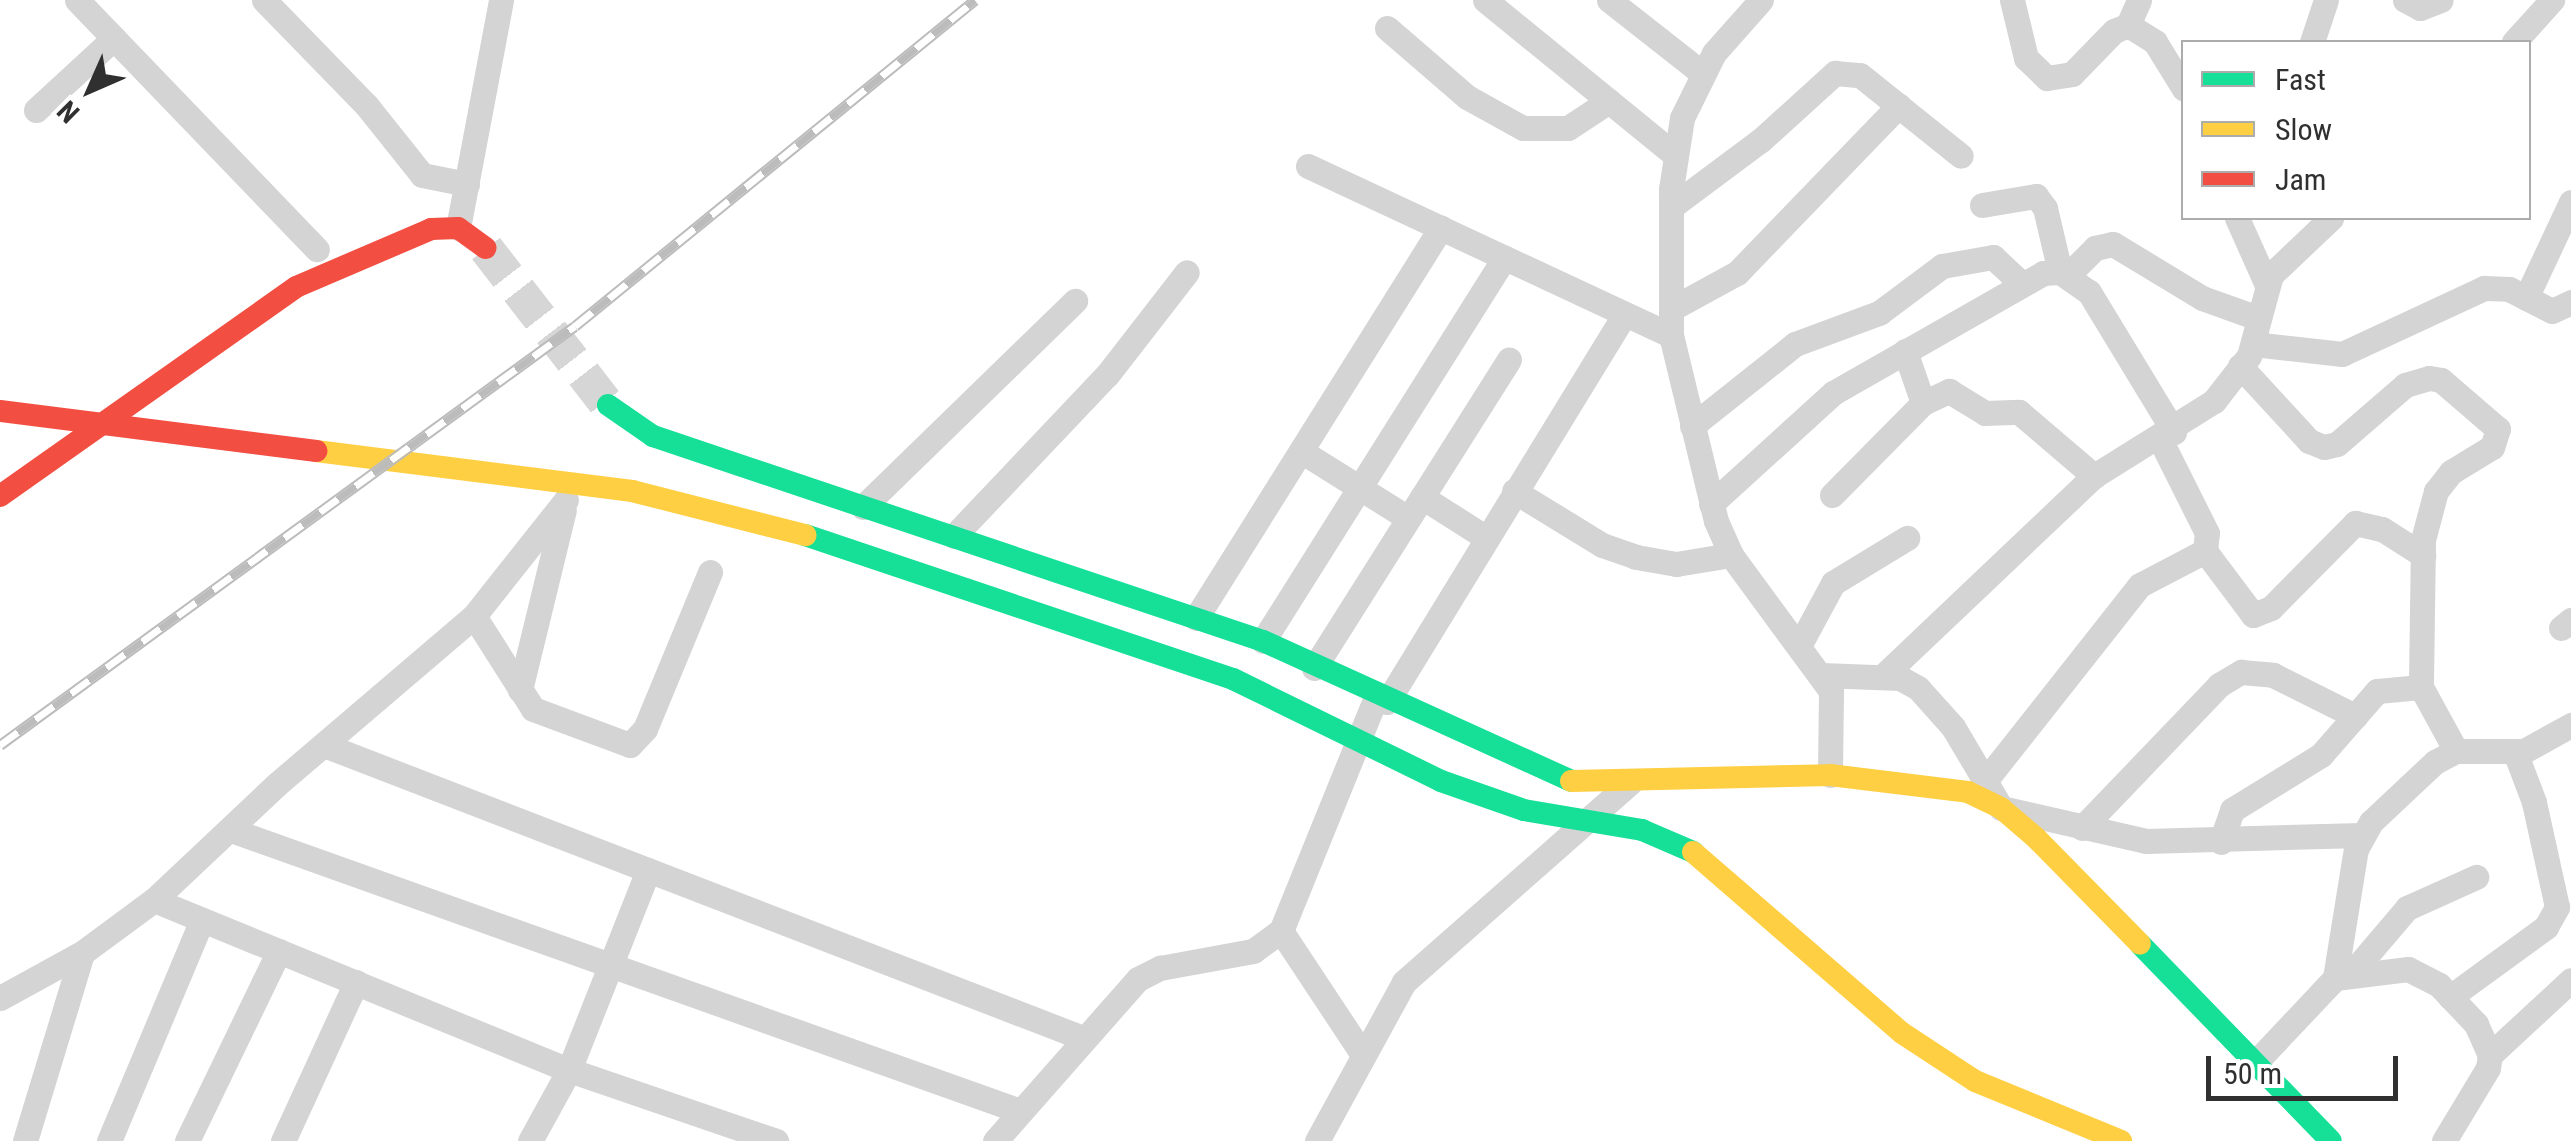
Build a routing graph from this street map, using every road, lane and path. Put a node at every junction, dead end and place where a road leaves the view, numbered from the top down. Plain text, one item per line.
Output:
1 (78, 0) edge
2 (264, 0) edge
3 (501, 0) edge
4 (1485, 0) edge
5 (1610, 0) edge
6 (2012, 0) edge
7 (2139, 0) edge
8 (2326, 0) edge
9 (2405, 0) edge
10 (2441, 0) edge
11 (2552, 0) edge
12 (1749, 4) edge
13 (2128, 25) junction
14 (1387, 28) dead end
15 (114, 38) junction
16 (2313, 40) edge
17 (2516, 40) edge
18 (1702, 72) junction
19 (2181, 84) edge
20 (1609, 101) junction
21 (1899, 104) junction
22 (36, 110) dead end
23 (1675, 155) junction
24 (1961, 156) dead end
25 (1308, 166) dead end
26 (467, 184) junction
27 (2571, 202) edge
28 (1982, 205) dead end
29 (1671, 206) junction
30 (2238, 220) edge
31 (2328, 220) edge
32 (458, 228) junction
33 (1441, 228) junction
34 (486, 248) tunnel mouth
35 (318, 249) dead end
36 (1504, 258) junction
37 (1187, 272) dead end
38 (2064, 274) junction
39 (2021, 283) junction
40 (2266, 285) junction
41 (2526, 298) junction
42 (1075, 301) dead end
43 (2571, 302) edge
44 (1671, 308) junction
45 (1625, 314) junction
46 (2258, 318) junction
47 (1670, 336) junction
48 (1905, 351) junction
49 (2246, 355) junction
50 (1510, 360) dead end
51 (1923, 403) junction
52 (608, 405) tunnel mouth
53 (0, 411) edge
54 (1692, 426) junction
55 (2167, 436) junction
56 (1302, 451) junction
57 (2094, 476) junction
58 (1358, 486) junction
59 (1514, 491) junction
60 (1832, 494) dead end
61 (0, 496) edge
62 (1710, 504) junction
63 (862, 507) junction
64 (1415, 507) junction
65 (954, 536) junction
66 (1485, 537) junction
67 (1907, 538) dead end
68 (2205, 551) junction
69 (2423, 554) junction
70 (1732, 555) junction
71 (710, 572) dead end
72 (474, 616) junction
73 (1196, 618) junction
74 (1263, 641) junction
75 (1799, 646) junction
76 (1314, 668) junction
77 (1820, 675) junction
78 (1882, 678) junction
79 (2420, 687) junction
80 (520, 690) junction
81 (1382, 700) junction
82 (2355, 716) junction
83 (2571, 725) edge
84 (324, 744) junction
85 (2456, 751) junction
86 (2515, 752) junction
87 (1830, 775) junction
88 (1985, 780) junction
89 (1630, 783) junction
90 (2001, 808) junction
91 (2082, 828) junction
92 (232, 830) junction
93 (2362, 835) junction
94 (2221, 842) junction
95 (648, 870) junction
96 (2476, 877) dead end
97 (154, 900) junction
98 (202, 920) junction
99 (1281, 931) junction
100 (279, 951) junction
101 (82, 953) junction
102 (610, 970) junction
103 (2343, 976) junction
104 (2571, 980) edge
105 (356, 982) junction
106 (2450, 997) junction
107 (0, 998) edge
108 (1082, 1038) junction
109 (1362, 1055) junction
110 (2490, 1055) junction
111 (2255, 1064) junction
112 (569, 1070) junction
113 (1020, 1111) junction
114 (25, 1141) edge
115 (109, 1141) edge
116 (187, 1141) edge
117 (282, 1141) edge
118 (530, 1141) edge
119 (776, 1141) edge
120 (995, 1141) edge
121 (1317, 1141) edge
122 (2121, 1141) edge
123 (2330, 1141) edge
124 (2444, 1141) edge

1 - 15 street
2 - 26 street
3 - 26 street
4 - 20 street
5 - 18 street
6 - 13 street
7 - 13 street
8 - 16 street
9 - 10 street
11 - 17 street
12 - 18 street
13 - 19 street
14 - 20 street
15 - 22 street
15 - 35 street
18 - 23 street
20 - 23 street
21 - 24 street
21 - 29 street
21 - 44 street
23 - 29 street
25 - 33 street
26 - 32 street
27 - 41 street
28 - 38 street
29 - 44 street
30 - 40 street
31 - 40 street
32 - 34 street
32 - 61 street
33 - 36 street
33 - 56 street
36 - 45 street
36 - 58 street
37 - 65 street
38 - 39 street
38 - 46 street
38 - 55 street
39 - 48 street
39 - 54 street
40 - 46 street
41 - 43 street
41 - 49 street
42 - 63 street
44 - 47 street
45 - 47 street
45 - 59 street
46 - 49 street
47 - 54 street
48 - 51 street
48 - 62 street
49 - 55 street
49 - 69 street
50 - 64 street
51 - 57 street
51 - 60 street
52 - 63 street
53 - 122 street
54 - 62 street
55 - 57 street
55 - 68 street
56 - 58 street
56 - 73 street
57 - 78 street
58 - 64 street
58 - 74 street
59 - 66 street
59 - 70 street
62 - 70 street
63 - 65 street
64 - 66 street
64 - 76 street
65 - 73 street
66 - 81 street
67 - 75 street
68 - 69 street
68 - 88 street
69 - 79 street
70 - 75 street
71 - 80 street
72 - 80 street
72 - 80 street
72 - 84 street
73 - 74 street
74 - 76 street
75 - 77 street
76 - 81 street
77 - 78 street
77 - 87 street
78 - 88 street
79 - 82 street
79 - 85 street
81 - 89 street
81 - 99 street
82 - 91 street
82 - 94 street
83 - 86 street
84 - 92 street
84 - 95 street
85 - 86 street
85 - 93 street
86 - 106 street
87 - 89 street
87 - 90 street
88 - 90 street
89 - 109 street
90 - 91 street
90 - 111 street
91 - 94 street
92 - 97 street
92 - 102 street
93 - 94 street
93 - 103 street
95 - 102 street
95 - 108 street
96 - 103 street
97 - 98 street
97 - 101 street
98 - 100 street
98 - 115 street
99 - 108 street
99 - 109 street
100 - 105 street
100 - 116 street
101 - 107 street
101 - 114 street
102 - 112 street
102 - 113 street
103 - 106 street
103 - 111 street
104 - 110 street
105 - 112 street
105 - 117 street
106 - 110 street
108 - 113 street
109 - 121 street
110 - 124 street
111 - 123 street
112 - 118 street
112 - 119 street
113 - 120 street

